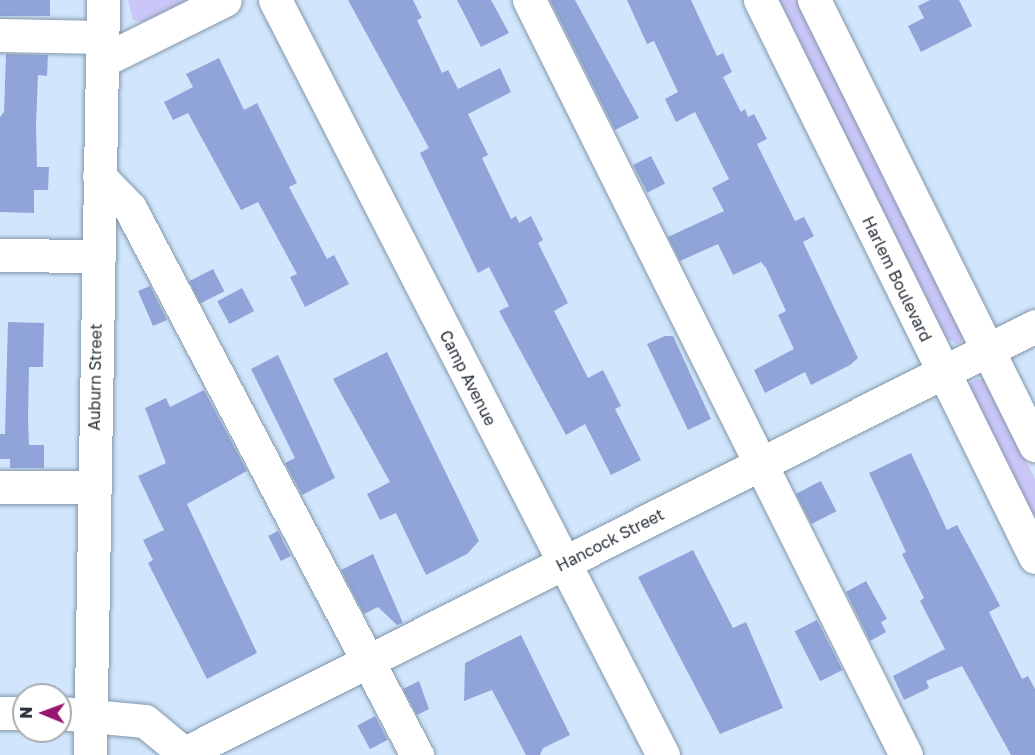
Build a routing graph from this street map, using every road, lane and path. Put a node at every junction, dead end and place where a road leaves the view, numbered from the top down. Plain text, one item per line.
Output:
1 (103, 0) edge
2 (225, 0) edge
3 (275, 0) edge
4 (529, 0) edge
5 (760, 0) edge
6 (814, 0) edge
7 (0, 35) edge
8 (102, 49) junction
9 (99, 176) junction
10 (0, 255) edge
11 (96, 256) junction
12 (1035, 326) edge
13 (986, 350) junction
14 (942, 372) junction
15 (1035, 445) edge
16 (761, 464) junction
17 (0, 487) edge
18 (94, 487) junction
19 (1035, 557) edge
20 (562, 564) junction
21 (370, 658) junction
22 (76, 713) edge
23 (186, 754) edge
24 (90, 755) edge
25 (417, 755) edge
26 (663, 755) edge
27 (906, 755) edge

1 - 8 street, Auburn Street
2 - 8 street
3 - 20 street, Camp Avenue
4 - 16 street
5 - 14 street, Harlem Boulevard
6 - 13 street
7 - 8 street
8 - 9 street, Auburn Street
9 - 11 street, Auburn Street
9 - 21 street
10 - 11 street
11 - 18 street, Auburn Street
12 - 13 street, Hancock Street
13 - 14 street, Hancock Street
13 - 15 street
14 - 16 street, Hancock Street
14 - 19 street, Harlem Boulevard
16 - 20 street, Hancock Street
16 - 27 street
17 - 18 street
18 - 22 street, Auburn Street
20 - 21 street, Hancock Street
20 - 26 street, Camp Avenue
21 - 23 street, Hancock Street
21 - 25 street
22 - 23 street
22 - 24 street, Auburn Street

